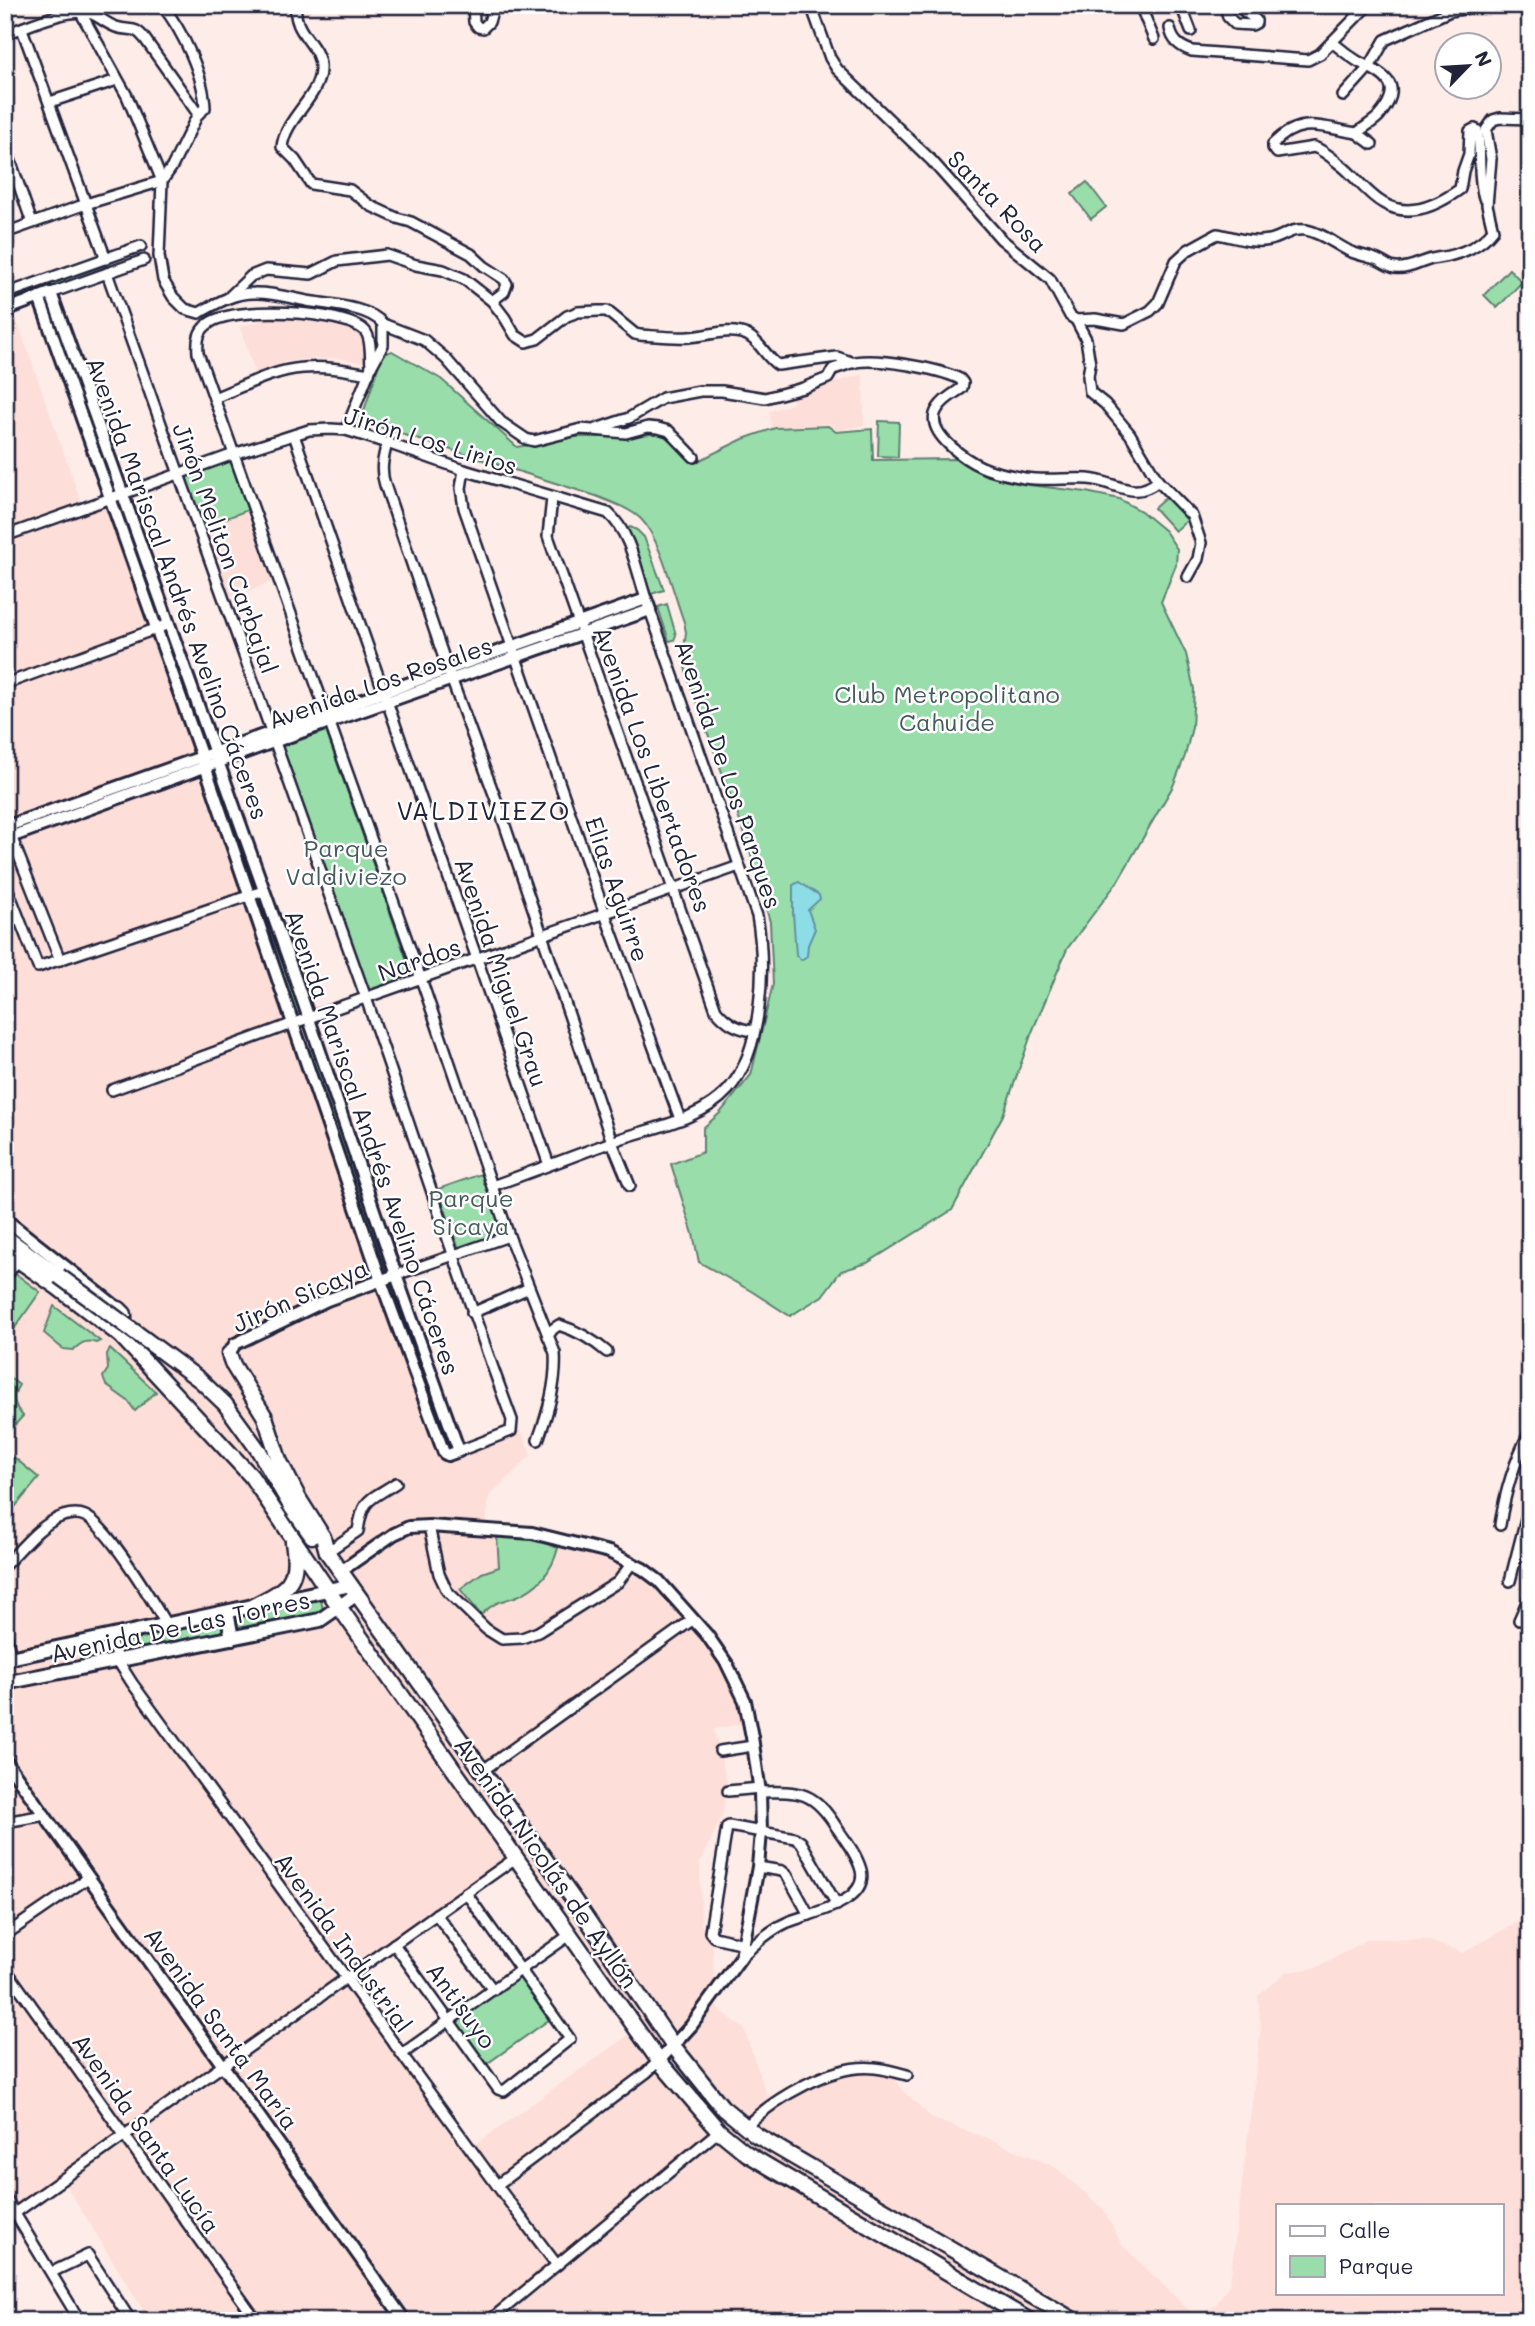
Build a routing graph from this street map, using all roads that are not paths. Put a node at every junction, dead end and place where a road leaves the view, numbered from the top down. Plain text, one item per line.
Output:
1 (162, 5) edge
2 (296, 5) edge
3 (473, 5) edge
4 (494, 5) edge
5 (811, 5) edge
6 (1140, 5) edge
7 (1181, 5) edge
8 (1225, 5) edge
9 (1236, 5) edge
10 (1368, 5) edge
11 (1490, 5) edge
12 (81, 13) junction
13 (1170, 28) dead end
14 (22, 29) junction
15 (1191, 31) dead end
16 (5, 34) edge
17 (1154, 39) dead end
18 (1332, 42) junction
19 (1370, 66) junction
20 (117, 80) junction
21 (1343, 96) dead end
22 (50, 103) junction
23 (198, 114) junction
24 (1530, 119) edge
25 (1357, 133) junction
26 (1372, 144) dead end
27 (5, 145) edge
28 (162, 181) junction
29 (86, 204) junction
30 (1487, 205) junction
31 (32, 223) junction
32 (5, 233) edge
33 (141, 246) dead end
34 (106, 259) junction
35 (144, 260) dead end
36 (107, 273) junction
37 (51, 293) junction
38 (5, 295) edge
39 (39, 297) junction
40 (228, 297) junction
41 (492, 301) junction
42 (5, 310) edge
43 (1076, 320) junction
44 (383, 324) junction
45 (401, 331) junction
46 (383, 345) junction
47 (826, 358) junction
48 (854, 363) junction
49 (833, 369) junction
50 (370, 370) junction
51 (214, 398) junction
52 (346, 430) junction
53 (594, 430) junction
54 (295, 435) junction
55 (387, 443) junction
56 (234, 454) junction
57 (694, 457) dead end
58 (464, 470) junction
59 (179, 474) junction
60 (1158, 481) junction
61 (123, 494) junction
62 (552, 498) junction
63 (109, 499) junction
64 (608, 513) joint
65 (5, 536) edge
66 (1188, 577) dead end
67 (648, 604) junction
68 (170, 624) junction
69 (156, 628) junction
70 (582, 628) junction
71 (515, 651) junction
72 (450, 674) junction
73 (5, 684) edge
74 (386, 697) junction
75 (326, 718) junction
76 (272, 737) junction
77 (217, 757) junction
78 (203, 762) junction
79 (7, 830) edge
80 (739, 866) junction
81 (5, 882) edge
82 (675, 889) junction
83 (263, 891) junction
84 (249, 897) junction
85 (605, 914) junction
86 (18, 919) junction
87 (5, 923) edge
88 (543, 935) junction
89 (477, 959) junction
90 (60, 960) junction
91 (421, 979) junction
92 (366, 998) junction
93 (309, 1018) junction
94 (294, 1023) junction
95 (754, 1031) junction
96 (112, 1090) dead end
97 (680, 1119) junction
98 (612, 1142) junction
99 (549, 1165) junction
100 (492, 1186) junction
101 (630, 1186) dead end
102 (5, 1219) edge
103 (5, 1229) edge
104 (509, 1236) junction
105 (5, 1237) edge
106 (42, 1248) junction
107 (11, 1256) edge
108 (454, 1256) junction
109 (396, 1275) junction
110 (5, 1277) edge
111 (381, 1281) junction
112 (530, 1288) junction
113 (119, 1309) joint
114 (472, 1313) junction
115 (115, 1331) junction
116 (548, 1336) junction
117 (607, 1352) dead end
118 (229, 1354) joint
119 (441, 1400) junction
120 (426, 1405) junction
121 (1530, 1432) edge
122 (538, 1440) dead end
123 (459, 1451) junction
124 (396, 1483) dead end
125 (1529, 1508) edge
126 (1500, 1525) dead end
127 (429, 1526) junction
128 (292, 1537) junction
129 (327, 1552) junction
130 (632, 1563) junction
131 (5, 1565) edge
132 (341, 1571) junction
133 (1510, 1581) dead end
134 (328, 1590) junction
135 (354, 1590) junction
136 (1530, 1595) edge
137 (253, 1606) junction
138 (340, 1608) junction
139 (227, 1612) junction
140 (692, 1620) junction
141 (1519, 1620) dead end
142 (166, 1625) junction
143 (5, 1629) edge
144 (108, 1637) junction
145 (232, 1638) junction
146 (8, 1658) edge
147 (117, 1661) junction
148 (5, 1683) edge
149 (753, 1746) junction
150 (720, 1751) dead end
151 (5, 1760) edge
152 (482, 1771) junction
153 (760, 1790) junction
154 (728, 1791) dead end
155 (45, 1815) junction
156 (5, 1822) edge
157 (761, 1832) junction
158 (517, 1857) junction
159 (758, 1867) junction
160 (88, 1878) junction
161 (466, 1893) junction
162 (836, 1905) junction
163 (436, 1914) junction
164 (809, 1915) junction
165 (571, 1934) junction
166 (5, 1935) edge
167 (394, 1944) junction
168 (744, 1944) junction
169 (741, 1957) junction
170 (5, 1968) edge
171 (521, 1970) junction
172 (346, 1978) junction
173 (493, 1990) junction
174 (450, 2021) junction
175 (674, 2047) junction
176 (402, 2054) junction
177 (659, 2061) junction
178 (223, 2065) junction
179 (907, 2075) dead end
180 (745, 2127) junction
181 (719, 2131) junction
182 (126, 2136) junction
183 (497, 2185) junction
184 (5, 2197) edge
185 (16, 2214) junction
186 (5, 2220) edge
187 (558, 2265) junction
188 (52, 2272) junction
189 (80, 2321) edge
190 (131, 2321) edge
191 (257, 2321) edge
192 (405, 2321) edge
193 (489, 2321) edge
194 (1030, 2321) edge
195 (1075, 2321) edge

1 - 23 street
2 - 41 street
3 - 4 street
5 - 43 street, Santa Rosa
6 - 17 street
7 - 15 street
8 - 9 street
10 - 18 street
11 - 19 street
12 - 14 street
12 - 20 street
12 - 23 street
13 - 18 street
14 - 16 street
14 - 22 street
18 - 19 street
19 - 21 street
19 - 25 street
20 - 22 street
20 - 28 street
22 - 29 street
23 - 28 street
24 - 30 street
25 - 26 street
25 - 30 street
27 - 31 street
28 - 29 street
28 - 40 street
29 - 31 street
29 - 34 street
30 - 43 street
31 - 32 street
33 - 34 street
34 - 38 street
35 - 36 street
36 - 37 street
36 - 59 street, Jirón Meliton Carbajal
37 - 39 street
37 - 61 street, Avenida Mariscal Andrés Avelino Cáceres
39 - 42 street
39 - 63 street, Avenida Mariscal Andrés Avelino Cáceres
40 - 41 street
40 - 44 street
41 - 47 street
43 - 60 street, Santa Rosa
44 - 45 street
44 - 46 street
45 - 46 street
45 - 53 street
46 - 50 street
47 - 48 street
47 - 49 street
48 - 49 street
48 - 60 street
49 - 53 street
50 - 51 street
50 - 51 street
50 - 52 street
51 - 56 street
52 - 54 street, Jirón Los Lirios
52 - 55 street, Jirón Los Lirios
53 - 57 street
54 - 56 street, Jirón Los Lirios
54 - 74 street, Avenida Miguel Grau
55 - 58 street, Jirón Los Lirios
55 - 72 street
56 - 59 street, Jirón Los Lirios
56 - 75 street
58 - 62 street, Jirón Los Lirios
58 - 71 street, Elias Aguirre
59 - 61 street, Jirón Los Lirios
59 - 76 street, Jirón Meliton Carbajal
60 - 66 street, Santa Rosa
61 - 63 street, Jirón Los Lirios
61 - 68 street, Avenida Mariscal Andrés Avelino Cáceres
62 - 64 street, Jirón Los Lirios
62 - 70 street, Avenida Los Libertadores
63 - 65 street, Jirón Los Lirios
63 - 69 street, Avenida Mariscal Andrés Avelino Cáceres
64 - 67 street, Avenida De Los Parques
67 - 70 street, Avenida Los Rosales
67 - 80 street, Avenida De Los Parques
68 - 69 street
68 - 77 street, Avenida Mariscal Andrés Avelino Cáceres
69 - 73 street
69 - 78 street, Avenida Mariscal Andrés Avelino Cáceres
70 - 71 street, Avenida Los Rosales
70 - 82 street, Avenida Los Libertadores
71 - 72 street, Avenida Los Rosales
71 - 85 street, Elias Aguirre
72 - 74 street, Avenida Los Rosales
72 - 88 street
74 - 75 street, Avenida Los Rosales
74 - 89 street, Avenida Miguel Grau
75 - 76 street, Avenida Los Rosales
75 - 91 street
76 - 77 street, Avenida Los Rosales
76 - 92 street, Jirón Meliton Carbajal
77 - 78 street, Avenida Los Rosales
77 - 83 street, Avenida Mariscal Andrés Avelino Cáceres
78 - 79 street, Avenida Los Rosales
78 - 84 street, Avenida Mariscal Andrés Avelino Cáceres
79 - 90 street
80 - 82 street, Nardos
80 - 95 street, Avenida De Los Parques
81 - 86 street
82 - 85 street, Nardos
82 - 95 street, Avenida Los Libertadores
83 - 84 street
83 - 93 street, Avenida Mariscal Andrés Avelino Cáceres
84 - 90 street
84 - 94 street, Avenida Mariscal Andrés Avelino Cáceres
85 - 88 street, Nardos
85 - 97 street, Elias Aguirre
86 - 87 street
86 - 90 street
88 - 89 street, Nardos
88 - 98 street
89 - 91 street, Nardos
89 - 99 street, Avenida Miguel Grau
91 - 92 street, Nardos
91 - 100 street
92 - 93 street, Nardos
92 - 108 street, Jirón Meliton Carbajal
93 - 94 street, Nardos
93 - 109 street, Avenida Mariscal Andrés Avelino Cáceres
94 - 96 street, Nardos
94 - 111 street, Avenida Mariscal Andrés Avelino Cáceres
95 - 97 street, Avenida De Los Parques
97 - 98 street, Avenida De Los Parques
98 - 99 street, Avenida De Los Parques
98 - 101 street
99 - 100 street, Avenida De Los Parques
100 - 104 street
102 - 106 street
103 - 106 main road
104 - 108 street, Jirón Sicaya
104 - 112 street
105 - 129 main road, bridge
106 - 113 street
107 - 110 street
107 - 115 main road, Avenida Nicolás de Ayllón
108 - 109 street, Jirón Sicaya
108 - 114 street, Jirón Meliton Carbajal
109 - 111 street, Jirón Sicaya
109 - 119 street, Avenida Mariscal Andrés Avelino Cáceres
111 - 118 street, Jirón Sicaya
111 - 120 street, Avenida Mariscal Andrés Avelino Cáceres
112 - 114 street
112 - 116 street
113 - 115 main road
114 - 123 street, Jirón Meliton Carbajal
115 - 128 main road, Avenida Nicolás de Ayllón
116 - 117 street
116 - 122 street
118 - 129 main road, Avenida Nicolás de Ayllón
119 - 120 street
119 - 123 street, Avenida Mariscal Andrés Avelino Cáceres
120 - 123 street, Avenida Mariscal Andrés Avelino Cáceres
121 - 126 street
124 - 129 street
125 - 133 street
127 - 130 street
127 - 130 street
127 - 132 street
128 - 134 main road, Avenida Nicolás de Ayllón
128 - 137 main road
129 - 132 main road, Avenida Nicolás de Ayllón
130 - 140 street
131 - 142 street
132 - 135 main road, Avenida Nicolás de Ayllón
134 - 135 main road, Avenida De Las Torres
134 - 137 main road, Avenida De Las Torres
134 - 138 main road, Avenida Nicolás de Ayllón
135 - 138 main road, Avenida De Las Torres
135 - 152 main road, Avenida Nicolás de Ayllón
136 - 141 street
137 - 139 main road, Avenida De Las Torres
138 - 145 main road, Avenida De Las Torres
138 - 158 main road, Avenida Nicolás de Ayllón
139 - 142 main road, Avenida De Las Torres
139 - 145 main road
140 - 149 street
140 - 152 street
142 - 144 main road, Avenida De Las Torres
143 - 146 street
144 - 146 main road, Avenida De Las Torres
144 - 147 street, Avenida Industrial
145 - 147 main road, Avenida De Las Torres
147 - 148 main road, Avenida De Las Torres
147 - 172 street, Avenida Industrial
149 - 150 street
149 - 153 street
151 - 155 street, Avenida Santa María
152 - 175 main road, Avenida Nicolás de Ayllón
153 - 154 street
153 - 157 street
153 - 162 street
155 - 156 street
155 - 160 street, Avenida Santa María
157 - 159 street
157 - 162 street
157 - 168 street
158 - 161 street
158 - 165 main road, Avenida Nicolás de Ayllón
159 - 164 street
159 - 168 street
160 - 166 street
160 - 178 street, Avenida Santa María
161 - 163 street
161 - 171 street
162 - 164 street
163 - 167 street
163 - 173 street
164 - 169 street
165 - 171 street
165 - 177 main road, Avenida Nicolás de Ayllón
167 - 172 street
167 - 174 street, Antisuyo
168 - 169 street
169 - 175 street
170 - 182 street, Avenida Santa Lucía
171 - 173 street
171 - 174 street, Antisuyo
172 - 176 street, Avenida Industrial
172 - 178 street
173 - 174 street
174 - 176 street
175 - 177 street
175 - 180 main road, Avenida Nicolás de Ayllón
176 - 183 street, Avenida Industrial
177 - 181 main road, Avenida Nicolás de Ayllón
177 - 183 street
178 - 182 street
178 - 192 street, Avenida Santa María
179 - 180 street
180 - 195 main road, Avenida Nicolás de Ayllón
181 - 187 street
181 - 194 main road, Avenida Nicolás de Ayllón
182 - 185 street
182 - 191 street, Avenida Santa Lucía
183 - 187 street, Avenida Industrial
184 - 185 street
185 - 186 street
185 - 188 street
187 - 193 street
188 - 189 street
188 - 190 street

